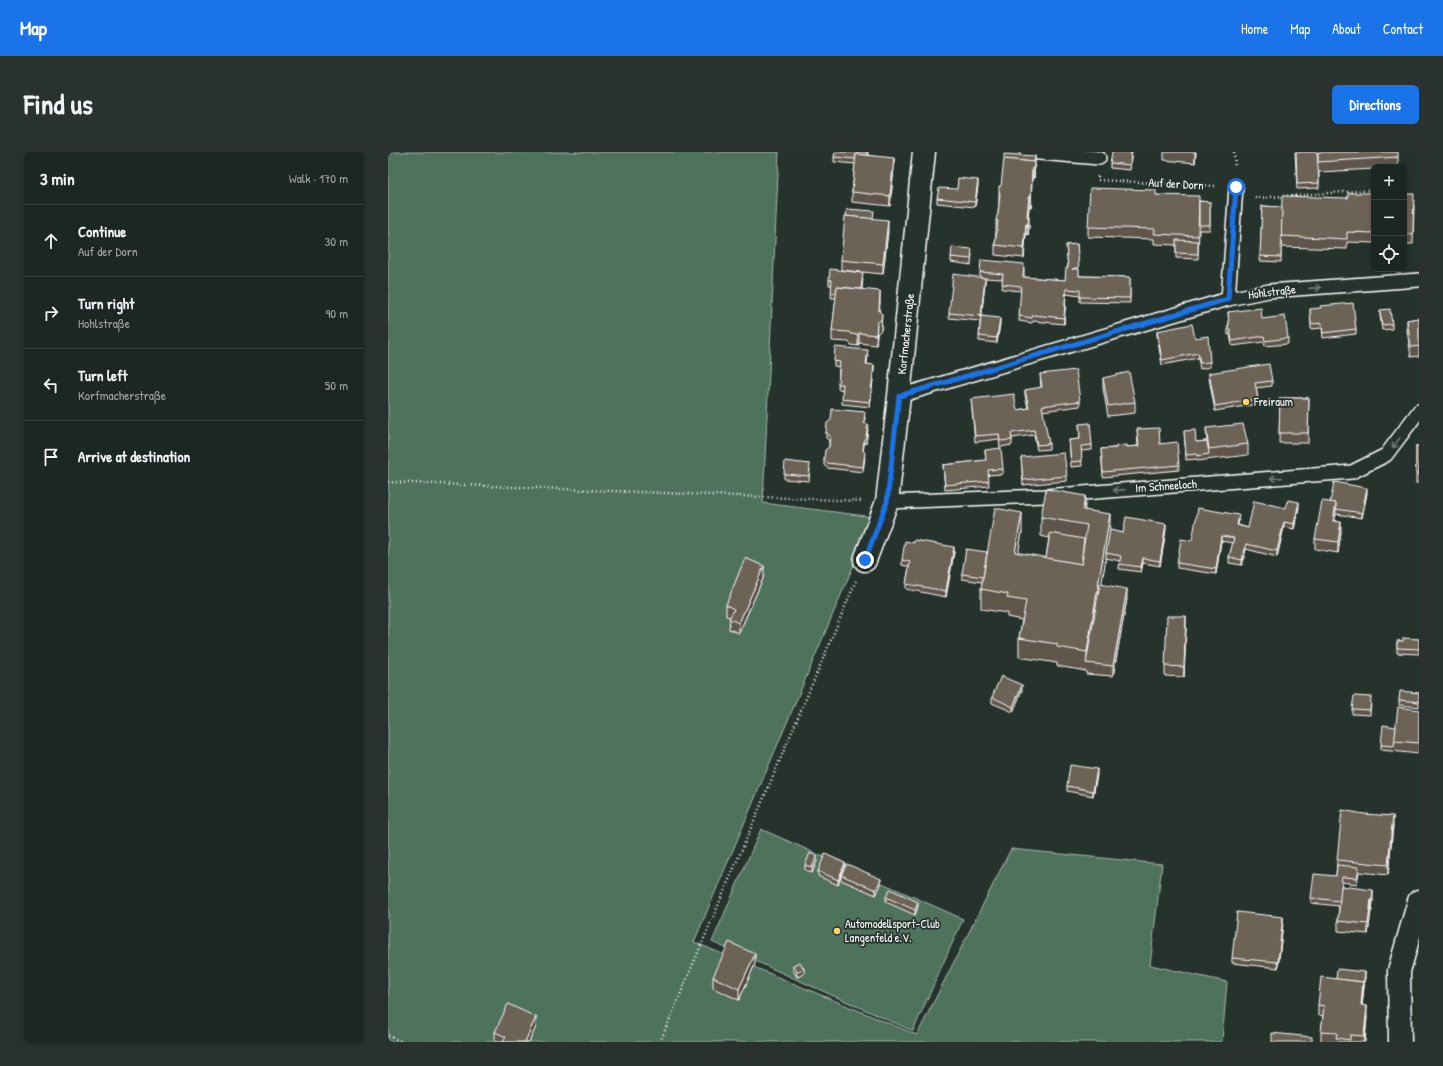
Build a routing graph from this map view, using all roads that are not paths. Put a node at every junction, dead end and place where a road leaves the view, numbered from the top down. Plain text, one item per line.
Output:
1 (924, 152) edge
2 (1027, 152) edge
3 (1099, 158) road end
4 (1235, 194) road end
5 (1419, 280) edge
6 (1228, 299) junction
7 (899, 396) junction
8 (1419, 411) edge
9 (887, 502) junction
10 (865, 560) road end
11 (1419, 901) edge
12 (1400, 1042) edge

1 - 7 street, Korfmacherstraße
2 - 3 lane
4 - 6 lane
6 -> 5 lane, Hohlstraße
6 - 7 lane, Hohlstraße
7 - 9 street, Korfmacherstraße
8 -> 9 lane, Im Schneeloch
9 - 10 street, Korfmacherstraße
11 - 12 street

